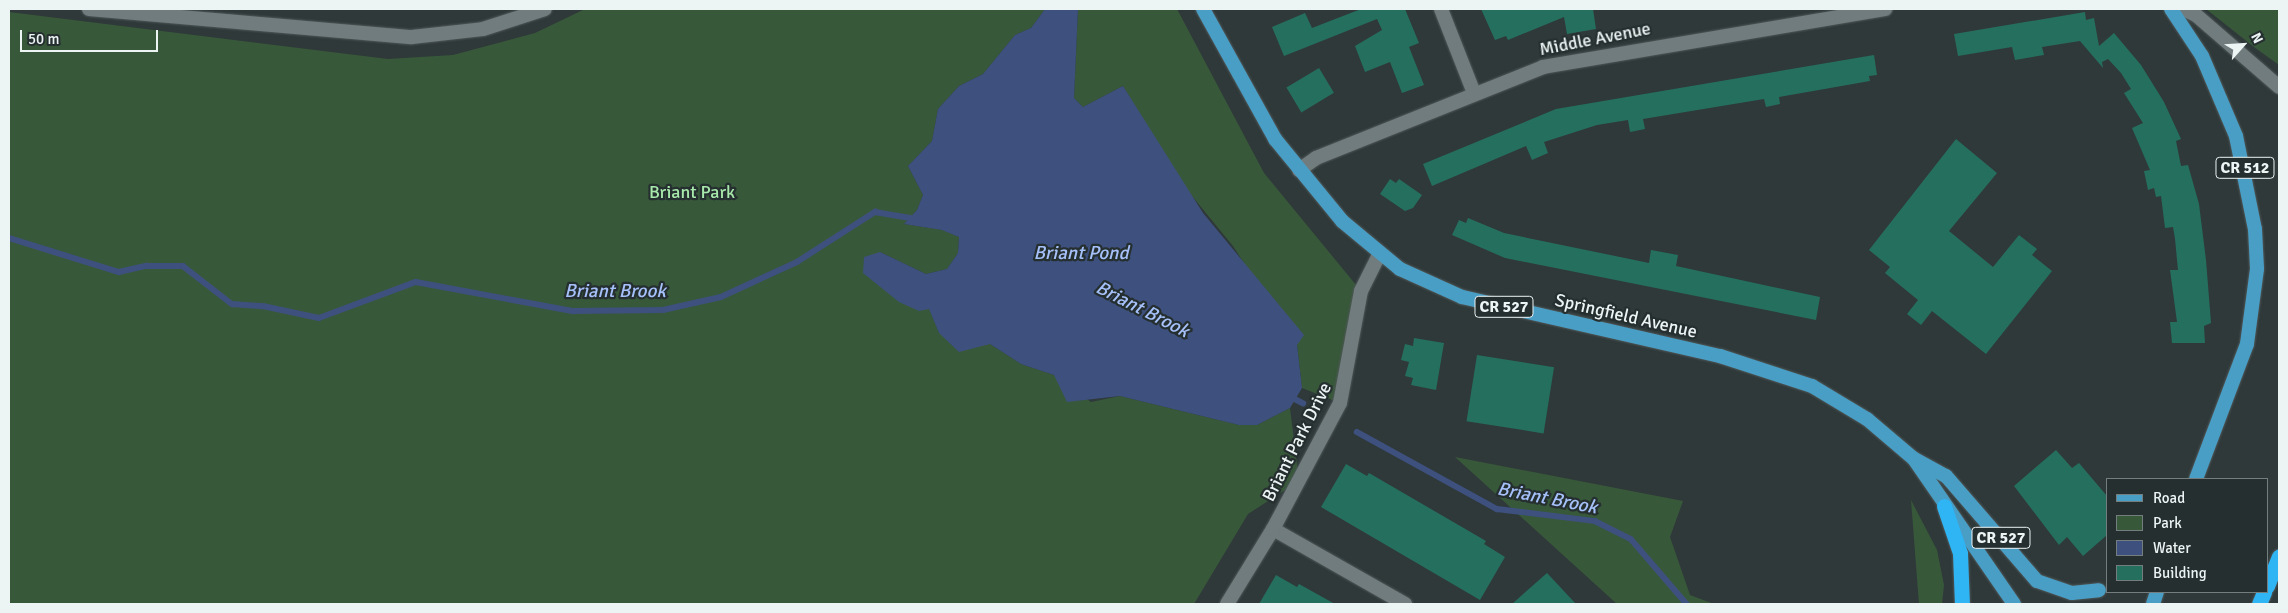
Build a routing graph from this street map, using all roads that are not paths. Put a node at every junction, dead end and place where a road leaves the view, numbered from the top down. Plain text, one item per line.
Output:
1 (90, 9) edge
2 (545, 9) edge
3 (1204, 9) edge
4 (1441, 9) edge
5 (1885, 9) edge
6 (2171, 9) edge
7 (2183, 9) edge
8 (1831, 13) edge
9 (207, 14) edge
10 (2279, 87) edge
11 (1474, 93) junction
12 (1299, 170) junction
13 (1379, 255) junction
14 (1913, 458) junction
15 (2196, 478) edge
16 (1944, 506) junction
17 (1274, 530) junction
18 (2279, 556) edge
19 (2268, 584) edge
20 (2103, 588) edge
21 (1227, 604) edge
22 (1405, 604) edge
23 (1962, 604) edge
24 (2014, 604) edge
25 (2079, 604) edge

1 - 9 street
2 - 9 street
3 - 12 main road, Springfield Avenue / CR 527
4 - 11 street
5 - 8 street, Middle Avenue
6 - 15 main road, CR 512
7 - 10 street
8 - 11 street, Middle Avenue
11 - 12 street, Middle Avenue
12 - 13 main road, Springfield Avenue / CR 527
13 - 14 main road, Springfield Avenue / CR 527
13 - 17 street, Briant Park Drive
14 - 16 main road, Springfield Avenue / CR 527
14 - 20 main road, Springfield Avenue / CR 527
16 - 23 highway
16 - 24 main road, Springfield Avenue / CR 527
17 - 21 street, Briant Park Drive
17 - 22 street, Briant Park Drive
18 - 19 highway
20 - 25 main road

